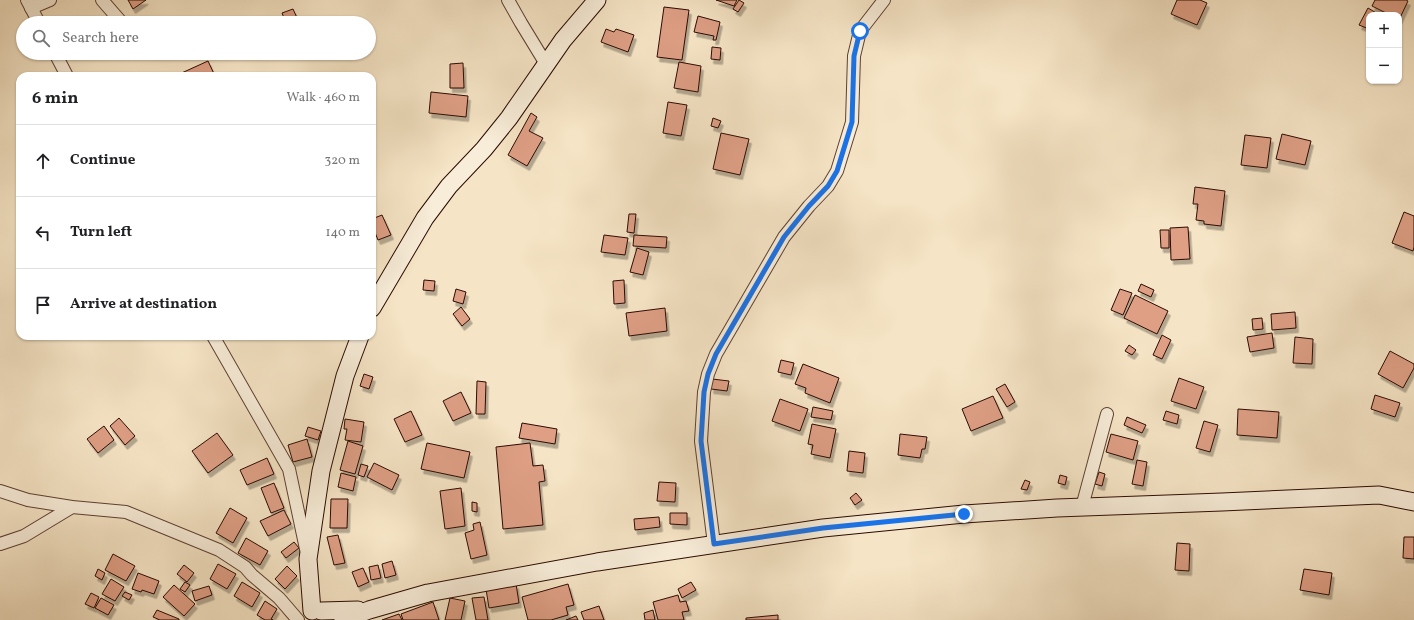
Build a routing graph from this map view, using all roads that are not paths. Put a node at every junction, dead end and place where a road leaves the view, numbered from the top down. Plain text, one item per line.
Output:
1 (50, 0) edge
2 (102, 0) edge
3 (508, 0) edge
4 (597, 0) edge
5 (884, 0) edge
6 (29, 4) edge
7 (35, 16) edge
8 (116, 16) edge
9 (59, 60) edge
10 (546, 64) junction
11 (65, 72) edge
12 (376, 301) edge
13 (215, 340) edge
14 (358, 340) edge
15 (1107, 414) dead end
16 (0, 491) edge
17 (1414, 501) edge
18 (72, 507) junction
19 (1082, 507) junction
20 (0, 544) edge
21 (714, 544) junction
22 (308, 559) junction
23 (369, 610) junction
24 (312, 617) edge
25 (343, 620) edge

1 - 6 street
2 - 8 street
3 - 10 street
4 - 10 main road
5 - 21 street
6 - 7 street
9 - 11 street
10 - 12 main road
13 - 22 street
14 - 22 main road
15 - 19 street
16 - 18 street
17 - 19 main road
18 - 20 street
18 - 24 street
19 - 21 main road
21 - 23 main road
22 - 24 main road
23 - 24 main road
23 - 25 main road

